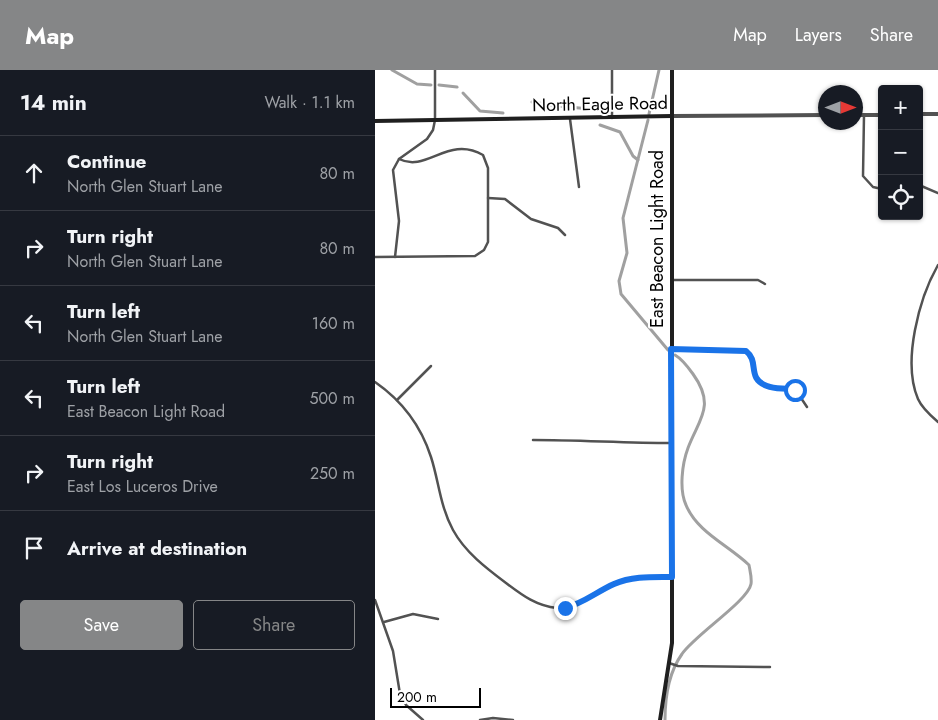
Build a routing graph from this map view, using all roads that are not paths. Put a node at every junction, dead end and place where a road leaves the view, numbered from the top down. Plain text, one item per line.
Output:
1 (435, 70) edge
2 (612, 70) edge
3 (672, 70) edge
4 (923, 114) edge
5 (938, 114) edge
6 (818, 115) edge
7 (864, 115) joint
8 (878, 115) edge
9 (672, 116) junction
10 (570, 118) junction
11 (612, 118) junction
12 (435, 120) junction
13 (375, 121) edge
14 (399, 159) junction
15 (579, 187) dead end
16 (923, 187) edge
17 (878, 188) edge
18 (938, 193) edge
19 (488, 198) junction
20 (565, 235) dead end
21 (375, 257) edge
22 (395, 257) junction
23 (938, 265) edge
24 (671, 280) junction
25 (765, 284) dead end
26 (671, 349) junction
27 (431, 366) dead end
28 (375, 382) edge
29 (397, 400) junction
30 (807, 407) dead end
31 (938, 422) edge
32 (533, 440) dead end
33 (672, 443) junction
34 (672, 577) junction
35 (375, 600) edge
36 (438, 619) dead end
37 (384, 622) junction
38 (669, 663) junction
39 (770, 667) dead end
40 (423, 720) edge
41 (480, 720) edge
42 (513, 720) edge
43 (660, 720) edge

1 - 12 street
2 - 11 street
3 - 9 main road, East Beacon Light Road
4 - 5 street
6 - 9 street, North Eagle Road
7 - 8 street
7 - 17 street
9 - 11 main road, North Eagle Road
9 - 24 main road, East Beacon Light Road
10 - 11 main road, North Eagle Road
10 - 12 main road, North Eagle Road
10 - 15 street
12 - 13 main road, North Eagle Road
12 - 14 street
14 - 19 street
14 - 22 street
16 - 18 street
19 - 20 street
19 - 22 street
21 - 22 street
23 - 31 street
24 - 25 street
24 - 26 main road, East Beacon Light Road
26 - 30 street
26 - 33 main road, East Beacon Light Road
27 - 29 street
28 - 29 street
29 - 34 street
32 - 33 street
33 - 34 main road, East Beacon Light Road
34 - 38 main road, East Beacon Light Road
35 - 37 street
36 - 37 street
37 - 40 street
38 - 39 street
38 - 43 main road, East Beacon Light Road
41 - 42 street

